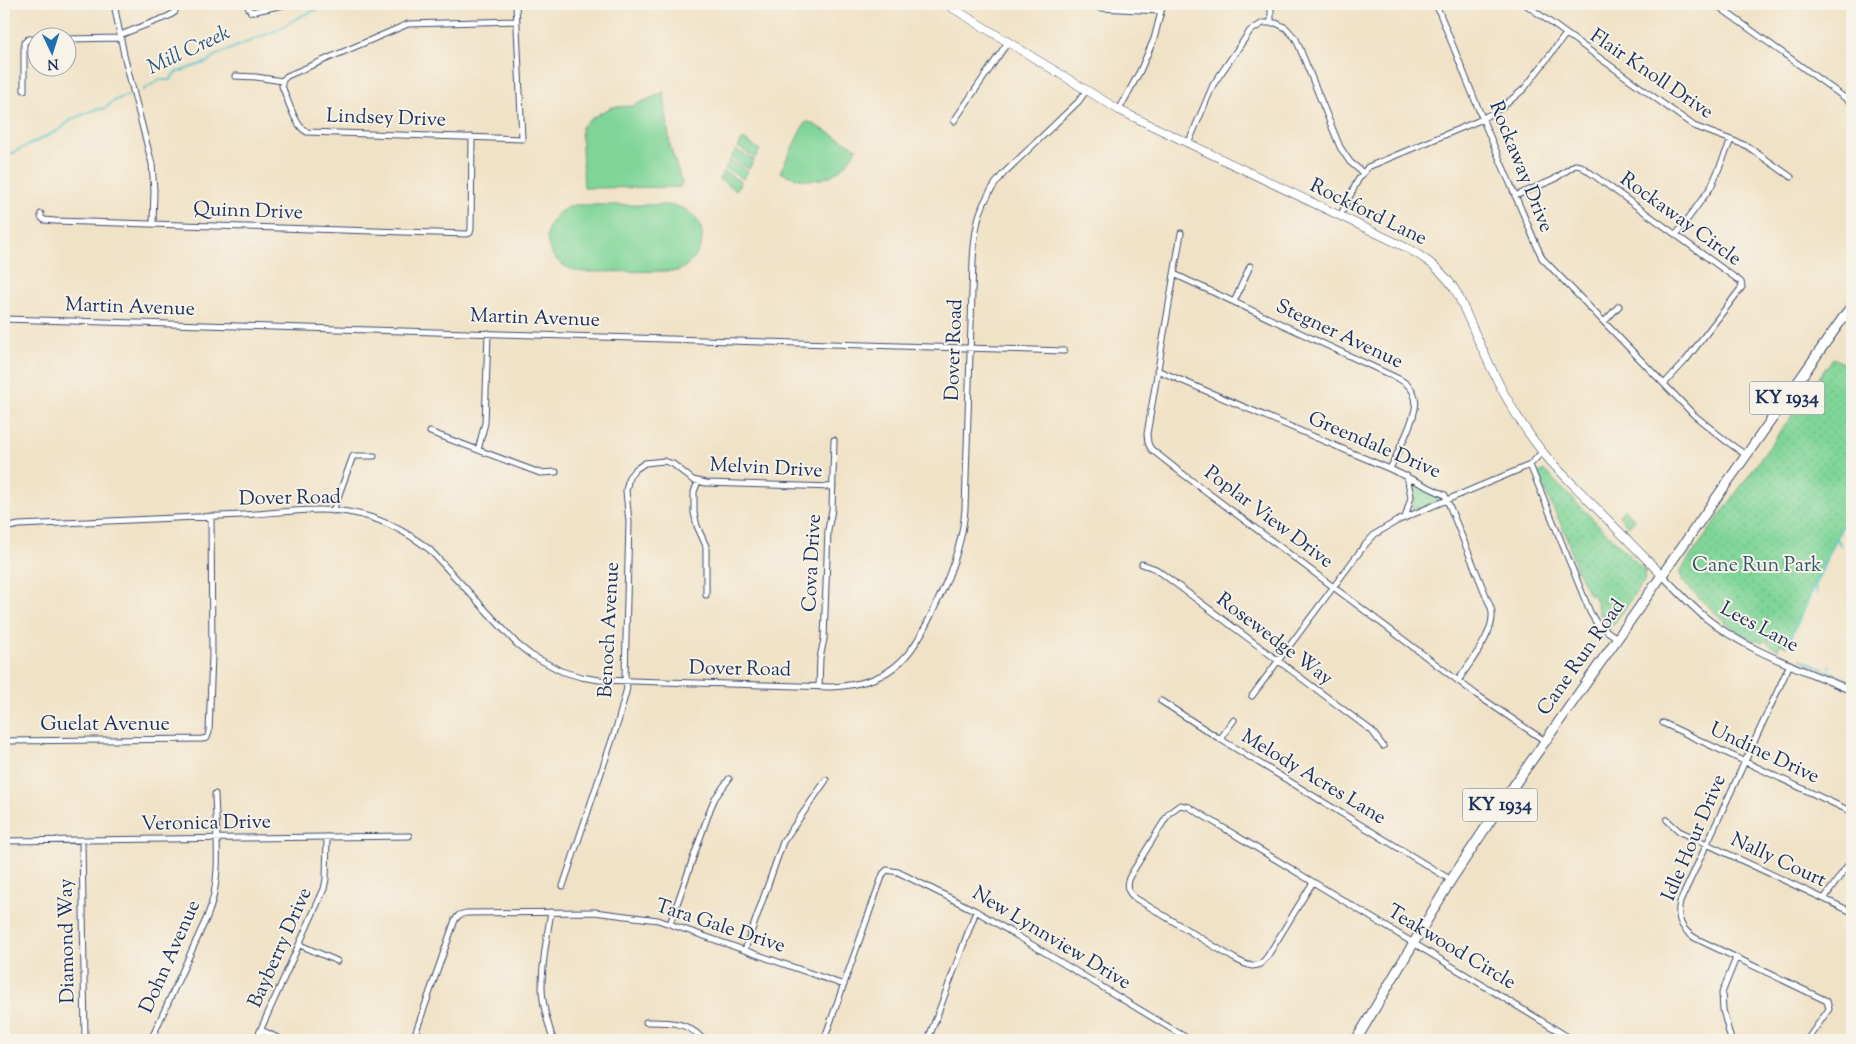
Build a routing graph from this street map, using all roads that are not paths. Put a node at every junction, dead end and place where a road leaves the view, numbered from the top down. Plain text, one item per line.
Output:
1 (114, 4) edge
2 (174, 4) edge
3 (246, 4) edge
4 (288, 4) edge
5 (516, 4) edge
6 (946, 4) edge
7 (1092, 4) edge
8 (1163, 4) edge
9 (1272, 4) edge
10 (1436, 4) edge
11 (1525, 4) edge
12 (1715, 4) edge
13 (1108, 6) edge
14 (1160, 11) junction
15 (517, 21) junction
16 (1271, 23) junction
17 (1566, 34) junction
18 (120, 37) junction
19 (78, 38) edge
20 (28, 39) edge
21 (1008, 42) junction
22 (235, 76) dead end
23 (282, 81) junction
24 (24, 90) dead end
25 (1086, 91) junction
26 (1852, 103) edge
27 (1118, 110) junction
28 (1483, 118) junction
29 (954, 121) dead end
30 (472, 137) junction
31 (1731, 140) junction
32 (1188, 144) junction
33 (1363, 173) junction
34 (1792, 177) dead end
35 (1515, 196) junction
36 (41, 214) dead end
37 (1340, 216) junction
38 (153, 224) junction
39 (1181, 233) dead end
40 (1676, 235) junction
41 (1250, 266) dead end
42 (1174, 274) junction
43 (1234, 302) junction
44 (1852, 305) edge
45 (1619, 306) dead end
46 (4, 319) edge
47 (1604, 322) junction
48 (488, 333) junction
49 (970, 347) junction
50 (1064, 351) dead end
51 (1157, 370) junction
52 (1664, 384) junction
53 (430, 432) dead end
54 (834, 440) dead end
55 (478, 450) junction
56 (1542, 452) junction
57 (1746, 455) junction
58 (374, 456) dead end
59 (1530, 465) junction
60 (1390, 469) junction
61 (556, 472) dead end
62 (1407, 476) junction
63 (698, 481) junction
64 (833, 487) junction
65 (1447, 501) junction
66 (333, 511) junction
67 (211, 516) junction
68 (1405, 518) junction
69 (4, 528) edge
70 (1142, 564) dead end
71 (1662, 575) junction
72 (1334, 586) junction
73 (706, 595) dead end
74 (1617, 638) junction
75 (1278, 661) junction
76 (1790, 664) junction
77 (1458, 680) junction
78 (626, 682) junction
79 (819, 687) junction
80 (1852, 691) edge
81 (1252, 696) dead end
82 (1161, 701) dead end
83 (1234, 720) dead end
84 (1663, 723) dead end
85 (1220, 739) junction
86 (4, 741) edge
87 (1545, 741) junction
88 (1384, 746) dead end
89 (1744, 762) junction
90 (729, 779) dead end
91 (826, 780) dead end
92 (215, 794) dead end
93 (1852, 812) edge
94 (1668, 820) dead end
95 (409, 836) dead end
96 (327, 837) junction
97 (216, 839) junction
98 (82, 840) junction
99 (4, 842) edge
100 (1707, 844) junction
101 (1852, 859) edge
102 (1451, 880) junction
103 (1313, 882) junction
104 (563, 886) dead end
105 (1824, 899) junction
106 (976, 911) junction
107 (551, 912) junction
108 (1852, 912) edge
109 (670, 924) junction
110 (1413, 943) junction
111 (300, 945) junction
112 (745, 950) junction
113 (1736, 958) junction
114 (337, 961) dead end
115 (844, 985) junction
116 (646, 1022) dead end
117 (261, 1030) junction
118 (85, 1040) edge
119 (151, 1040) edge
120 (256, 1040) edge
121 (282, 1040) edge
122 (413, 1040) edge
123 (553, 1040) edge
124 (702, 1040) edge
125 (824, 1040) edge
126 (928, 1040) edge
127 (1190, 1040) edge
128 (1356, 1040) edge
129 (1573, 1040) edge
130 (1731, 1040) edge
131 (1808, 1040) edge

1 - 18 street
2 - 18 street
3 - 4 street
5 - 15 street
6 - 21 main road, Rockford Lane
7 - 13 street
8 - 14 street
9 - 16 street
10 - 28 street, Rockaway Drive
11 - 17 street, Flair Knoll Drive
12 - 26 street
13 - 14 street
14 - 27 street
15 - 23 street
15 - 30 street, Lindsey Drive
16 - 32 street
16 - 33 street
17 - 28 street
17 - 31 street, Flair Knoll Drive
18 - 19 street
18 - 38 street
20 - 24 street
21 - 25 main road, Rockford Lane
21 - 29 street
22 - 23 street
23 - 30 street, Lindsey Drive
25 - 27 main road, Rockford Lane
25 - 49 street, Dover Road
27 - 32 main road, Rockford Lane
28 - 33 street
28 - 35 street, Rockaway Drive
30 - 38 street, Quinn Drive
31 - 34 street, Flair Knoll Drive
31 - 40 street
32 - 37 main road, Rockford Lane
33 - 37 street
35 - 40 street, Rockaway Circle
35 - 47 street, Rockaway Drive
36 - 38 street
37 - 56 main road, Rockford Lane
39 - 42 street, Poplar View Drive
40 - 52 street, Rockaway Circle
41 - 43 street
42 - 43 street, Stegner Avenue
42 - 51 street, Poplar View Drive
43 - 60 street, Stegner Avenue
44 - 57 highway, Cane Run Road / KY 1934
45 - 47 street
46 - 48 street, Martin Avenue
47 - 52 street, Rockaway Drive
48 - 49 street, Martin Avenue
48 - 55 street
49 - 50 street, Martin Avenue
49 - 79 street, Dover Road
51 - 60 street, Greendale Drive
51 - 72 street, Poplar View Drive
52 - 57 street, Rockaway Drive
53 - 55 street
54 - 64 street, Cova Drive
55 - 61 street
56 - 59 street
56 - 71 main road, Rockford Lane
57 - 71 highway, Cane Run Road / KY 1934
58 - 66 street
59 - 65 street
59 - 74 street
60 - 62 street, Greendale Drive
62 - 65 street, Greendale Drive
62 - 68 street
63 - 64 street, Melvin Drive
63 - 73 street
63 - 78 street, Benoch Avenue
64 - 79 street, Cova Drive
65 - 68 street
65 - 77 street, Greendale Drive
66 - 67 street, Dover Road
66 - 78 street, Dover Road
67 - 69 street, Dover Road
67 - 86 street, Guelat Avenue
68 - 72 street
70 - 75 street, Rosewedge Way
71 - 74 highway, Cane Run Road / KY 1934
71 - 76 street, Lees Lane
72 - 75 street
72 - 77 street, Poplar View Drive
74 - 87 highway, Cane Run Road / KY 1934
75 - 81 street
75 - 88 street, Rosewedge Way
76 - 80 street, Lees Lane
76 - 89 street, Idle Hour Drive
77 - 87 street, Poplar View Drive
78 - 79 street, Dover Road
78 - 104 street, Benoch Avenue
82 - 85 street, Melody Acres Lane
83 - 85 street
84 - 89 street, Undine Drive
85 - 102 street, Melody Acres Lane
87 - 102 highway, Cane Run Road / KY 1934
89 - 93 street, Undine Drive
89 - 100 street, Idle Hour Drive
90 - 109 street
91 - 112 street
92 - 97 street, Dohn Avenue
94 - 100 street, Nally Court
95 - 96 street, Veronica Drive
96 - 97 street, Veronica Drive
96 - 111 street, Bayberry Drive
97 - 98 street, Veronica Drive
97 - 119 street, Dohn Avenue
98 - 99 street, Veronica Drive
98 - 118 street, Diamond Way
100 - 105 street, Nally Court
100 - 113 street, Idle Hour Drive
101 - 105 street
102 - 110 highway, Cane Run Road / KY 1934
103 - 103 street, Teakwood Circle
103 - 110 street, Teakwood Circle
105 - 108 street, Nally Court
106 - 115 street, New Lynnview Drive
106 - 126 street
106 - 127 street, New Lynnview Drive
107 - 109 street, Tara Gale Drive
107 - 122 street, Tara Gale Drive
107 - 123 street
109 - 112 street, Tara Gale Drive
110 - 128 highway, Cane Run Road / KY 1934
110 - 129 street, Teakwood Circle
111 - 114 street
111 - 117 street, Bayberry Drive
112 - 115 street, Tara Gale Drive
113 - 130 street
113 - 131 street, Idle Hour Drive
115 - 125 street
116 - 124 street
117 - 120 street, Bayberry Drive
117 - 121 street

